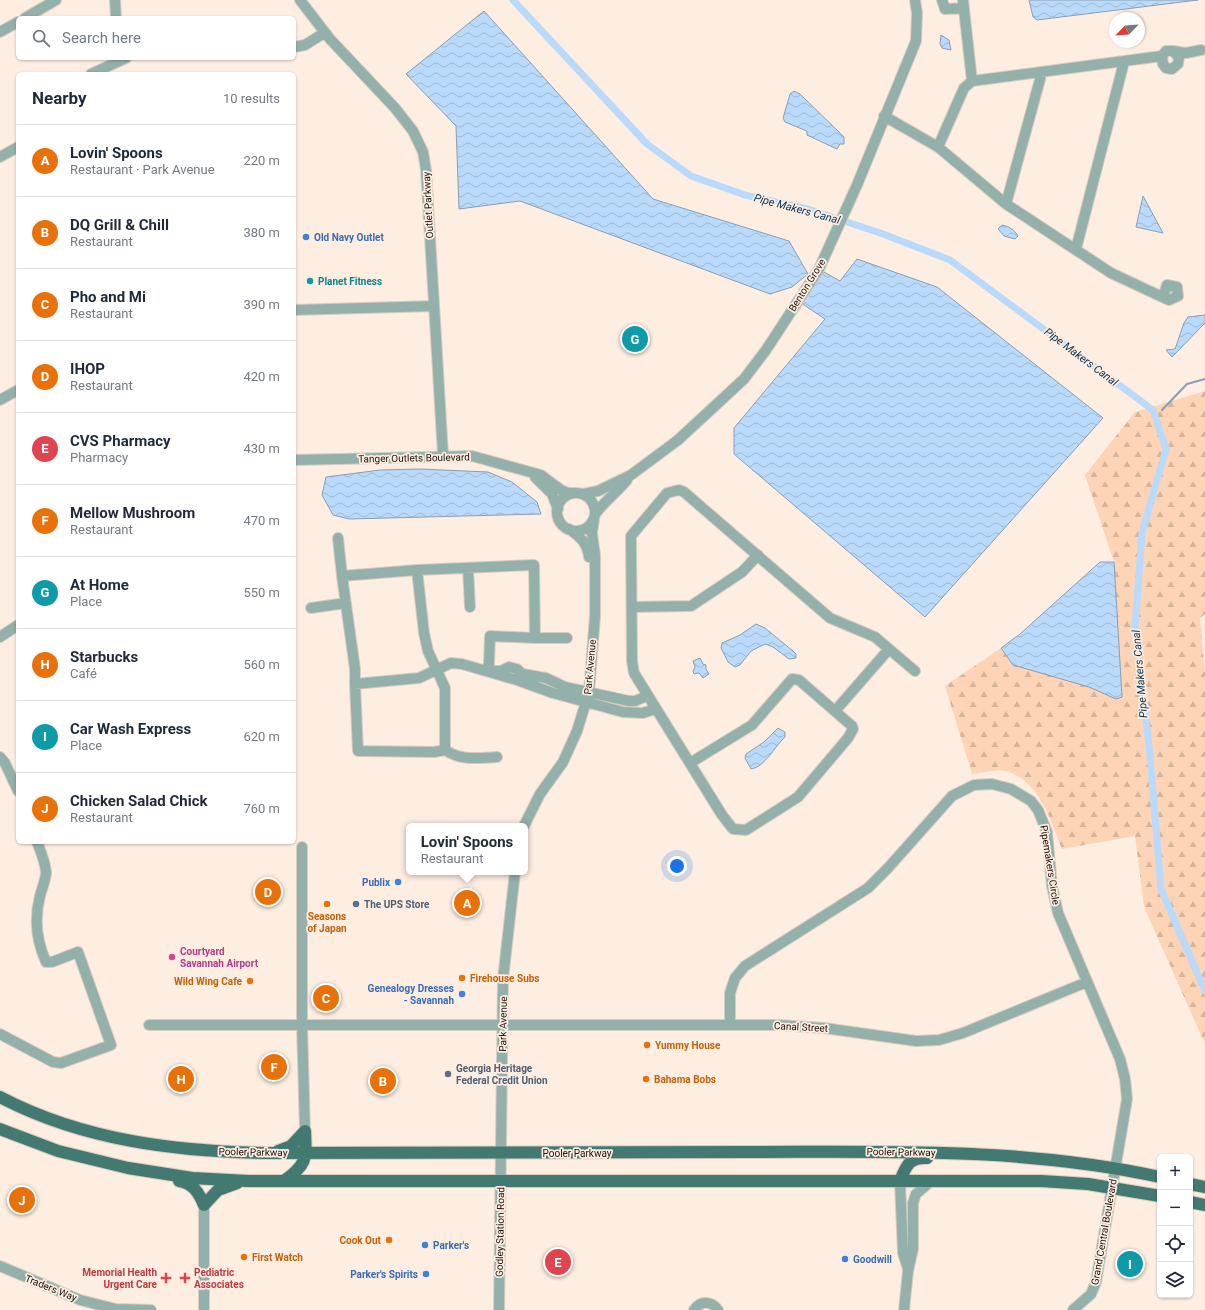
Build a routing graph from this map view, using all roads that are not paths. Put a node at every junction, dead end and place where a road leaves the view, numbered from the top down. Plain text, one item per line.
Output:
1 (56, 0) edge
2 (115, 0) edge
3 (300, 0) edge
4 (915, 0) edge
5 (942, 0) edge
6 (963, 4) edge
7 (28, 16) edge
8 (116, 16) edge
9 (16, 23) edge
10 (0, 32) edge
11 (324, 33) junction
12 (296, 47) edge
13 (1201, 50) dead end
14 (1173, 51) junction
15 (1162, 56) junction
16 (118, 60) edge
17 (1124, 62) junction
18 (95, 72) edge
19 (1042, 72) junction
20 (972, 81) junction
21 (884, 116) junction
22 (938, 147) junction
23 (16, 148) edge
24 (0, 157) edge
25 (1006, 204) junction
26 (1076, 249) junction
27 (1163, 298) dead end
28 (434, 306) junction
29 (296, 310) edge
30 (16, 391) edge
31 (0, 400) edge
32 (443, 456) junction
33 (296, 460) edge
34 (532, 474) junction
35 (632, 475) junction
36 (580, 493) junction
37 (558, 509) junction
38 (594, 516) junction
39 (569, 529) junction
40 (338, 538) dead end
41 (758, 555) junction
42 (593, 564) junction
43 (468, 568) junction
44 (417, 570) junction
45 (342, 576) junction
46 (346, 603) junction
47 (470, 607) dead end
48 (632, 607) junction
49 (311, 608) dead end
50 (16, 626) edge
51 (0, 637) edge
52 (535, 638) junction
53 (567, 638) dead end
54 (889, 649) junction
55 (436, 671) junction
56 (488, 672) junction
57 (914, 672) dead end
58 (355, 684) junction
59 (589, 692) junction
60 (647, 696) junction
61 (587, 702) junction
62 (655, 709) junction
63 (835, 711) junction
64 (445, 750) junction
65 (497, 757) dead end
66 (0, 758) edge
67 (690, 763) junction
68 (16, 787) edge
69 (526, 823) edge
70 (38, 844) edge
71 (302, 847) dead end
72 (515, 875) edge
73 (1087, 982) junction
74 (149, 1025) dead end
75 (302, 1025) junction
76 (502, 1025) junction
77 (730, 1025) junction
78 (0, 1034) edge
79 (0, 1097) edge
80 (0, 1129) edge
81 (305, 1131) junction
82 (270, 1153) junction
83 (306, 1153) junction
84 (334, 1153) junction
85 (501, 1153) junction
86 (1007, 1156) junction
87 (1115, 1169) junction
88 (136, 1170) junction
89 (1157, 1176) edge
90 (248, 1181) junction
91 (284, 1181) junction
92 (500, 1181) junction
93 (900, 1181) junction
94 (931, 1181) junction
95 (1193, 1185) edge
96 (1112, 1187) junction
97 (1205, 1187) edge
98 (1157, 1195) edge
99 (1193, 1203) edge
100 (204, 1204) junction
101 (1205, 1205) edge
102 (0, 1266) edge
103 (908, 1271) junction
104 (151, 1310) edge
105 (204, 1310) edge
106 (500, 1310) edge
107 (694, 1310) edge
108 (718, 1310) edge
109 (904, 1310) edge
110 (1073, 1310) edge

1 - 7 street
2 - 8 street
3 - 11 street, Outlet Parkway
4 - 21 street, Benton Grove
5 - 6 street
6 - 20 street
9 - 10 street
11 - 12 street
11 - 28 street, Outlet Parkway
13 - 14 street
14 - 15 street
14 - 15 street
15 - 17 street
16 - 18 street
17 - 19 street
17 - 26 street
19 - 20 street
19 - 25 street
20 - 22 street
21 - 22 street
21 - 35 street, Benton Grove
22 - 25 street
23 - 24 street
25 - 26 street
26 - 27 street
28 - 29 street
28 - 32 street, Outlet Parkway
30 - 31 street
32 - 33 street, Tanger Outlets Boulevard
32 - 34 street, Tanger Outlets Boulevard
34 - 36 street, Tanger Outlets Boulevard
34 - 37 street
35 - 36 street, Benton Grove
35 - 38 street, Benton Grove
36 - 37 street
36 - 38 street
37 - 39 street
38 - 39 street
38 - 42 street, Park Avenue
39 - 42 street, Park Avenue
40 - 45 street
41 - 48 street
41 - 48 street
41 - 54 street
42 - 59 street, Park Avenue
43 - 44 street
43 - 47 street
43 - 52 street
44 - 45 street
44 - 55 street
45 - 46 street
46 - 49 street
46 - 58 street
48 - 60 street
50 - 51 street
52 - 53 street
52 - 56 street
54 - 57 street
54 - 63 street
55 - 56 street
55 - 58 street
55 - 64 street
56 - 59 street
56 - 61 street
58 - 64 street
59 - 60 street
59 - 61 street, Park Avenue
60 - 62 street
61 - 62 street
61 - 69 street, Park Avenue
62 - 67 street
63 - 67 street
63 - 67 street
64 - 65 street
66 - 68 street
70 - 78 street
71 - 75 street
72 - 76 street, Park Avenue
73 - 77 street, Canal Street
73 - 77 street, Pipemakers Circle
73 - 87 street, Pipemakers Circle
74 - 75 street, Canal Street
75 - 76 street, Canal Street
75 - 81 street
76 - 77 street, Canal Street
76 - 85 street, Park Avenue
79 - 82 main road, Pooler Parkway
80 - 88 main road
81 - 82 main road
81 - 83 main road
81 - 84 main road
82 - 83 main road, Pooler Parkway
83 - 84 main road, Pooler Parkway
83 - 91 main road
84 - 85 main road, Pooler Parkway
85 - 86 main road, Pooler Parkway
85 - 92 street, Godley Station Road
86 - 87 main road, Pooler Parkway
86 - 93 main road
87 - 89 main road, Pooler Parkway
87 - 96 street, Grand Central Boulevard
88 - 90 main road
88 - 100 main road
90 - 91 main road
90 - 100 main road
91 - 92 main road
92 - 93 main road
92 - 106 street, Godley Station Road
93 - 94 main road
93 - 103 street
94 - 96 main road
94 - 103 street
95 - 97 main road
96 - 98 main road
96 - 110 street, Grand Central Boulevard
99 - 101 main road
100 - 105 street
102 - 104 street, Traders Way
103 - 109 street
107 - 108 street

